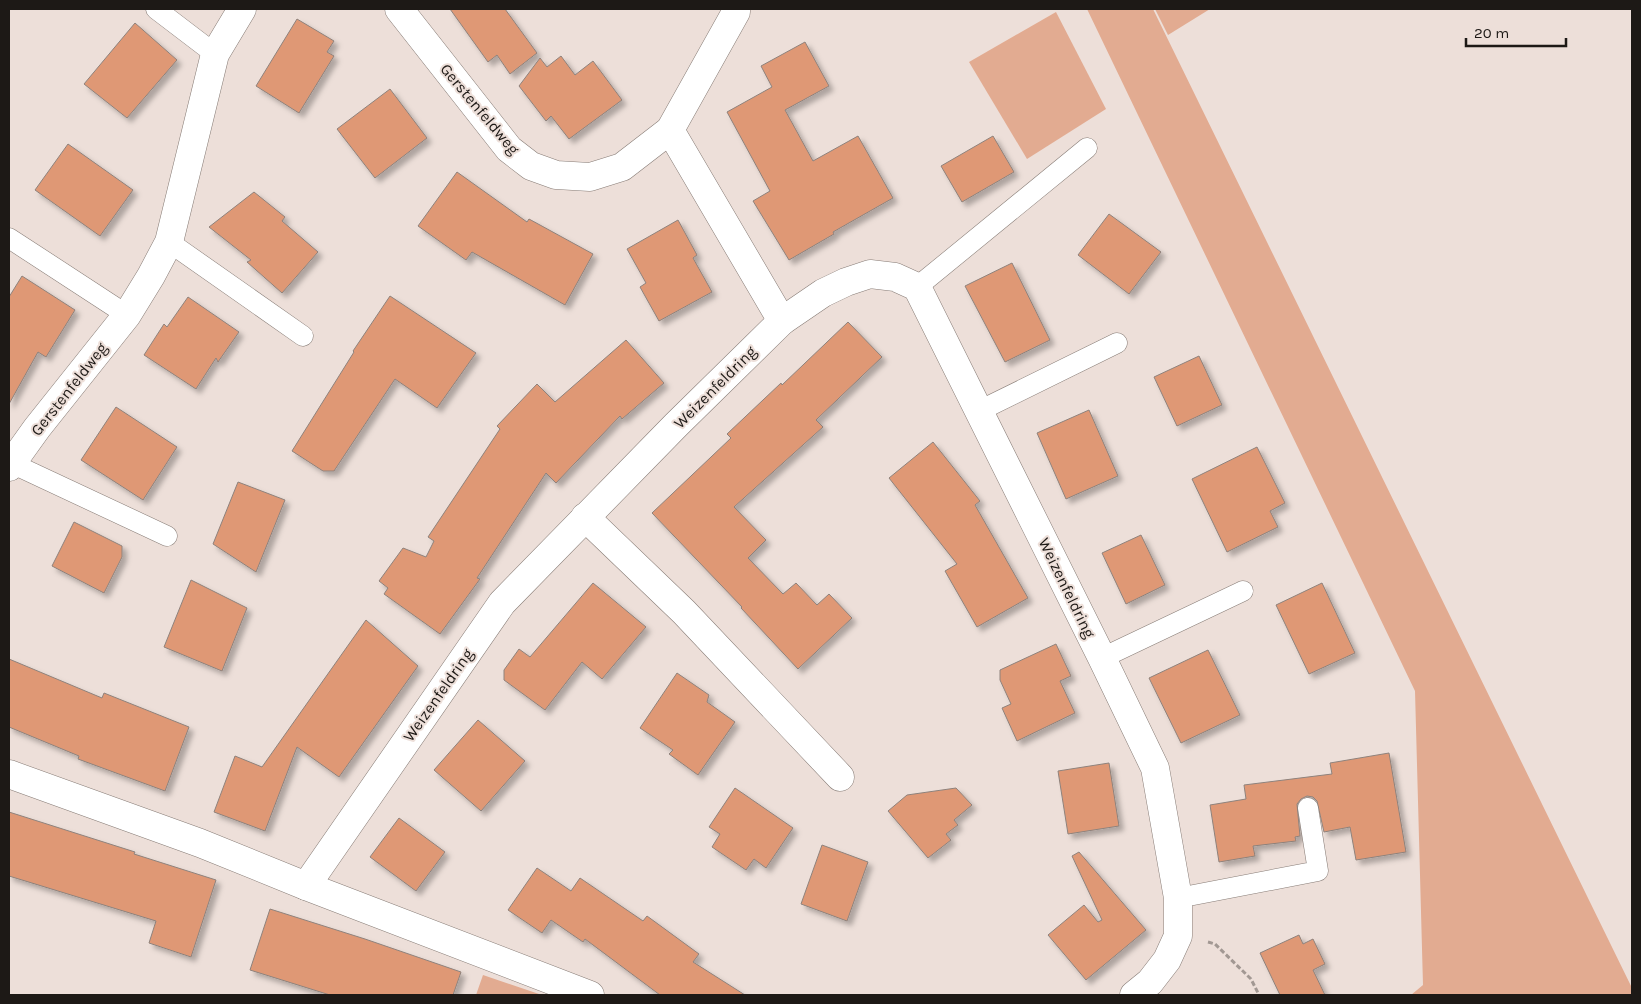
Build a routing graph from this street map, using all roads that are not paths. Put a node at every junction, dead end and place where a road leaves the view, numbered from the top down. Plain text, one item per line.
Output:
1 (156, 9) edge
2 (242, 9) edge
3 (398, 9) edge
4 (736, 9) edge
5 (215, 54) junction
6 (670, 130) junction
7 (1087, 148) dead end
8 (9, 238) edge
9 (169, 242) junction
10 (917, 287) junction
11 (127, 315) junction
12 (782, 321) junction
13 (303, 336) dead end
14 (1117, 343) dead end
15 (979, 411) junction
16 (10, 465) edge
17 (585, 517) junction
18 (167, 536) dead end
19 (1243, 591) dead end
20 (1102, 658) junction
21 (9, 774) edge
22 (840, 777) dead end
23 (1308, 808) dead end
24 (306, 886) junction
25 (1178, 898) junction
26 (590, 995) edge
27 (1134, 995) edge

1 - 5 lane
2 - 5 street, Gerstenfeldweg
3 - 6 street, Gerstenfeldweg
4 - 6 street, Gerstenfeldweg
5 - 9 street, Gerstenfeldweg
6 - 12 street
7 - 10 lane
8 - 11 lane
9 - 11 street, Gerstenfeldweg
9 - 13 lane
10 - 12 street, Weizenfeldring
10 - 15 street, Weizenfeldring
11 - 16 street, Gerstenfeldweg
12 - 17 street, Weizenfeldring
14 - 15 lane
15 - 20 street, Weizenfeldring
16 - 18 lane, Gerstenfeldweg
17 - 22 street
17 - 24 street, Weizenfeldring
19 - 20 lane, Weizenfeldring
20 - 25 street, Weizenfeldring
21 - 24 street
23 - 25 lane
24 - 26 street
25 - 27 street, Weizenfeldring

